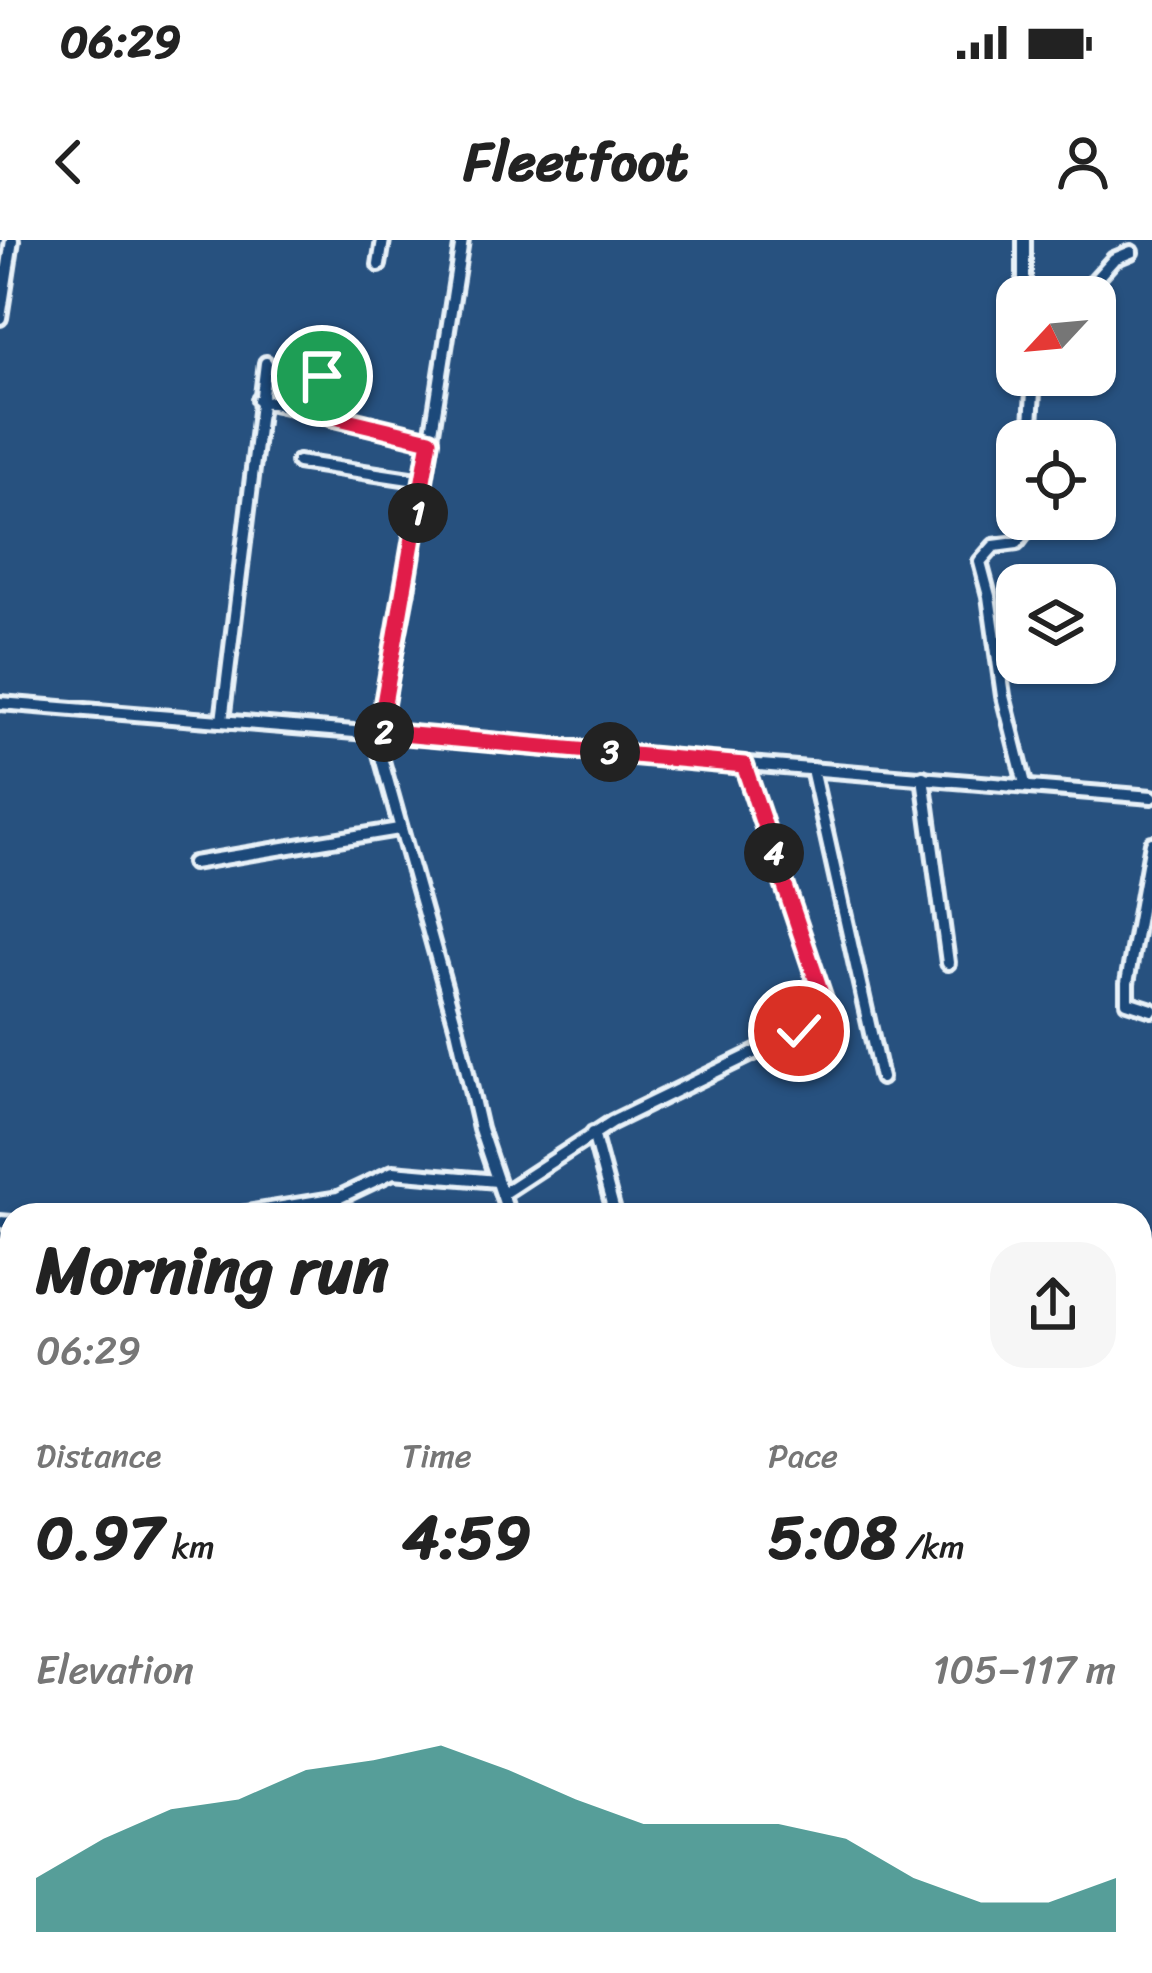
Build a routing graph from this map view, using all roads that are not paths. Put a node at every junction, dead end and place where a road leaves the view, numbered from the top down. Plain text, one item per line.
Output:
1 (12, 240) edge
2 (383, 240) edge
3 (462, 240) edge
4 (1024, 240) edge
5 (1131, 252) dead end
6 (379, 265) dead end
7 (1024, 276) edge
8 (1099, 276) edge
9 (0, 318) edge
10 (266, 363) dead end
11 (322, 376) dead end
12 (260, 400) junction
13 (318, 413) junction
14 (430, 440) junction
15 (298, 462) dead end
16 (423, 481) junction
17 (1019, 540) edge
18 (0, 703) edge
19 (222, 722) junction
20 (379, 732) junction
21 (744, 765) junction
22 (812, 769) junction
23 (923, 778) junction
24 (1025, 784) junction
25 (1152, 797) edge
26 (399, 829) junction
27 (1152, 843) edge
28 (193, 863) dead end
29 (948, 964) dead end
30 (1152, 1010) edge
31 (881, 1078) dead end
32 (593, 1133) junction
33 (500, 1188) junction
34 (307, 1203) edge
35 (504, 1203) edge
36 (612, 1203) edge

1 - 9 street
2 - 6 street
3 - 14 street
4 - 7 street
5 - 8 street
10 - 12 street
11 - 13 street
12 - 13 street
12 - 19 street
13 - 14 street
14 - 16 street
15 - 16 street
16 - 20 street
17 - 24 street
18 - 19 street
19 - 20 street
20 - 21 street
20 - 26 street
21 - 22 street
21 - 32 street
22 - 23 street
22 - 31 street
23 - 24 street
23 - 29 street
24 - 25 street
26 - 28 street
26 - 33 street
27 - 30 street
32 - 33 street
32 - 36 street
33 - 34 street
33 - 35 street

